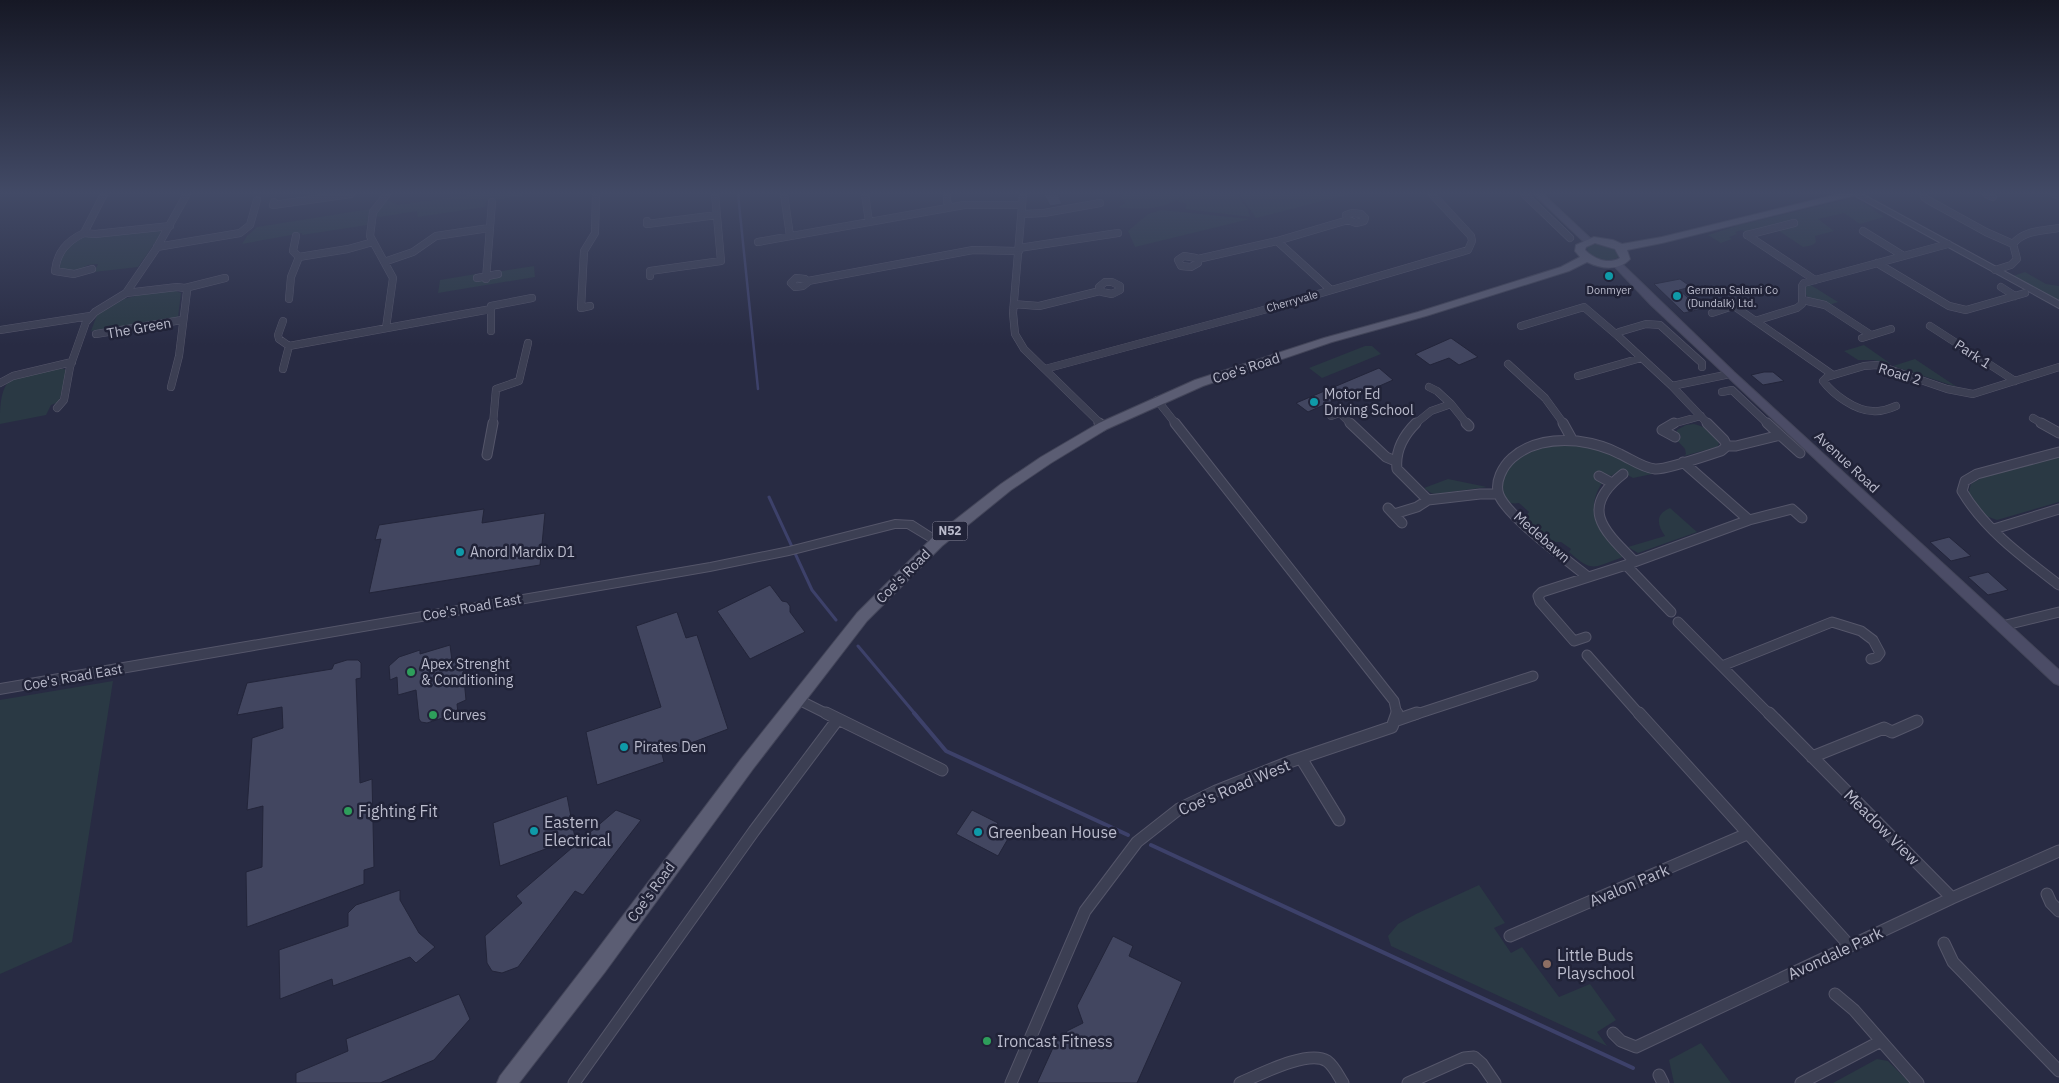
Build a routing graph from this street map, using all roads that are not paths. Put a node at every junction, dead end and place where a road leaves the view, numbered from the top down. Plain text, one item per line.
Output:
1 (2013, 244) edge
2 (66, 245) edge
3 (171, 245) edge
4 (294, 245) edge
5 (364, 245) edge
6 (374, 245) edge
7 (424, 245) edge
8 (488, 245) edge
9 (588, 245) edge
10 (720, 245) edge
11 (1019, 245) edge
12 (1047, 245) edge
13 (1261, 245) edge
14 (1281, 245) edge
15 (1470, 245) edge
16 (1582, 245) edge
17 (1611, 245) edge
18 (1638, 245) edge
19 (1761, 245) edge
20 (1885, 245) edge
21 (1946, 245) edge
22 (1949, 245) edge
23 (157, 247) joint
24 (1620, 248) junction
25 (1019, 249) junction
26 (1902, 255) junction
27 (300, 257) junction
28 (1587, 258) junction
29 (1198, 259) dead end
30 (384, 262) junction
31 (1877, 263) junction
32 (1617, 264) junction
33 (92, 269) dead end
34 (1995, 270) junction
35 (498, 274) dead end
36 (650, 276) dead end
37 (486, 277) junction
38 (225, 278) dead end
39 (477, 278) dead end
40 (1815, 280) junction
41 (808, 281) dead end
42 (2001, 287) dead end
43 (185, 288) junction
44 (1331, 290) junction
45 (1100, 291) dead end
46 (126, 293) junction
47 (2025, 293) dead end
48 (2015, 296) junction
49 (532, 298) dead end
50 (288, 299) dead end
51 (1803, 300) junction
52 (1014, 304) junction
53 (2059, 305) edge
54 (590, 306) dead end
55 (490, 309) junction
56 (1712, 313) dead end
57 (90, 316) junction
58 (182, 320) junction
59 (1755, 320) junction
60 (283, 321) dead end
61 (1521, 326) dead end
62 (1930, 326) dead end
63 (386, 328) junction
64 (0, 330) edge
65 (491, 330) dead end
66 (1891, 330) dead end
67 (96, 334) dead end
68 (1870, 335) junction
69 (1618, 336) junction
70 (1862, 338) dead end
71 (528, 342) dead end
72 (289, 346) junction
73 (1641, 358) junction
74 (72, 362) junction
75 (1508, 364) dead end
76 (1702, 367) dead end
77 (2059, 367) edge
78 (283, 369) dead end
79 (1045, 369) junction
80 (1730, 374) junction
81 (1833, 375) junction
82 (1578, 376) dead end
83 (2015, 382) junction
84 (0, 383) edge
85 (1672, 386) junction
86 (171, 387) dead end
87 (1429, 387) dead end
88 (1722, 392) dead end
89 (1157, 400) junction
90 (1451, 404) junction
91 (1896, 406) dead end
92 (56, 408) dead end
93 (1352, 409) dead end
94 (1340, 413) junction
95 (1331, 416) dead end
96 (1701, 416) junction
97 (2033, 418) dead end
98 (1103, 426) junction
99 (1469, 426) dead end
100 (2059, 433) edge
101 (1780, 435) junction
102 (1674, 437) dead end
103 (1573, 441) junction
104 (1727, 446) junction
105 (2059, 452) edge
106 (1800, 453) dead end
107 (487, 455) dead end
108 (1397, 459) junction
109 (1683, 462) junction
110 (1623, 474) dead end
111 (1599, 476) dead end
112 (1610, 482) junction
113 (1498, 494) junction
114 (1428, 500) junction
115 (2059, 509) edge
116 (1802, 518) dead end
117 (1750, 520) junction
118 (1402, 523) dead end
119 (1994, 529) junction
120 (937, 542) junction
121 (1630, 563) junction
122 (1588, 577) junction
123 (2059, 585) edge
124 (1671, 612) dead end
125 (2059, 612) edge
126 (1678, 622) dead end
127 (2002, 626) junction
128 (1586, 637) dead end
129 (1587, 655) dead end
130 (1871, 659) dead end
131 (1722, 666) junction
132 (1532, 676) dead end
133 (2059, 679) edge
134 (0, 689) edge
135 (797, 699) junction
136 (838, 719) junction
137 (1397, 720) junction
138 (1917, 721) dead end
139 (1812, 757) junction
140 (1301, 758) junction
141 (942, 770) dead end
142 (1339, 820) dead end
143 (1747, 834) junction
144 (2059, 851) edge
145 (2047, 894) dead end
146 (1952, 898) junction
147 (2059, 911) edge
148 (1510, 936) dead end
149 (1944, 943) dead end
150 (1850, 946) junction
151 (1835, 994) dead end
152 (1613, 1033) dead end
153 (1881, 1041) junction
154 (2059, 1071) edge
155 (507, 1083) edge
156 (574, 1083) edge
157 (1011, 1083) edge
158 (1240, 1083) edge
159 (1343, 1083) edge
160 (1408, 1083) edge
161 (1495, 1083) edge
162 (1801, 1083) edge
163 (1918, 1083) edge

1 - 34 street
2 - 33 street
3 - 23 street
4 - 27 street
5 - 27 street
6 - 30 street
7 - 30 street
8 - 37 street
9 - 54 street
10 - 36 street
11 - 25 street
12 - 25 street
13 - 29 street
14 - 44 street
15 - 44 street, Cherryvale
16 - 28 main road
17 - 24 main road
18 - 24 main road
19 - 40 street
20 - 26 street
21 - 26 street
22 - 34 street
23 - 46 street
24 - 32 main road
25 - 41 street
25 - 52 street
26 - 31 street
27 - 50 street
28 - 32 main road
28 - 89 main road, Coe's Road / N52
30 - 63 street
31 - 40 street
31 - 48 street
32 - 80 main road, Avenue Road
34 - 53 street
35 - 37 street
37 - 39 street
38 - 43 street
40 - 51 street
42 - 48 street
43 - 46 street
43 - 58 street, The Green
44 - 79 street, Cherryvale
45 - 52 street
46 - 57 street
47 - 48 street
49 - 55 street
51 - 59 street
51 - 68 street
52 - 79 street
55 - 63 street
55 - 65 street
56 - 59 street
57 - 64 street
57 - 74 street
58 - 67 street, The Green
58 - 86 street, The Green
59 - 81 street
60 - 72 street
61 - 69 street
62 - 83 street, Park 1
63 - 72 street
66 - 68 street
68 - 70 street
69 - 73 street
69 - 76 street
71 - 107 street
72 - 78 street
73 - 82 street
73 - 85 street
74 - 84 street
74 - 92 street
75 - 103 street
77 - 83 street, Road 2
79 - 98 street
80 - 85 street
80 - 127 main road, Avenue Road
81 - 83 street, Road 2
81 - 91 street
85 - 96 street
87 - 90 street
88 - 101 street
89 - 98 main road, Coe's Road / N52
89 - 137 street
90 - 99 street
90 - 108 street
93 - 94 street
94 - 95 street
94 - 108 street
96 - 102 street
96 - 104 street
97 - 100 street
98 - 120 main road, Coe's Road / N52
101 - 104 street
101 - 106 street
103 - 109 street
103 - 113 street
104 - 109 street
105 - 119 street
108 - 114 street
109 - 117 street
110 - 112 street
111 - 112 street
112 - 121 street
113 - 114 street
113 - 122 street, Medebawn
114 - 118 street
115 - 119 street
116 - 117 street, Medebawn
117 - 121 street, Medebawn
119 - 123 street
120 - 134 street, Coe's Road East
120 - 135 main road, Coe's Road / N52
121 - 122 street, Medebawn
121 - 124 street
122 - 128 street, Medebawn
125 - 127 street
126 - 131 street, Meadow View
127 - 133 main road, Avenue Road
129 - 143 street
130 - 131 street
131 - 139 street, Meadow View
132 - 137 street, Coe's Road West
135 - 136 street
135 - 155 main road, Coe's Road / N52
136 - 141 street
136 - 156 street
137 - 140 street, Coe's Road West
138 - 139 street
139 - 146 street, Meadow View
140 - 142 street
140 - 157 street, Coe's Road West
143 - 148 street, Avalon Park
143 - 150 street
144 - 146 street, Avondale Park
145 - 147 street
146 - 150 street, Avondale Park
149 - 154 street
150 - 152 street, Avondale Park
151 - 153 street
153 - 162 street
153 - 163 street
158 - 159 street
160 - 161 street

